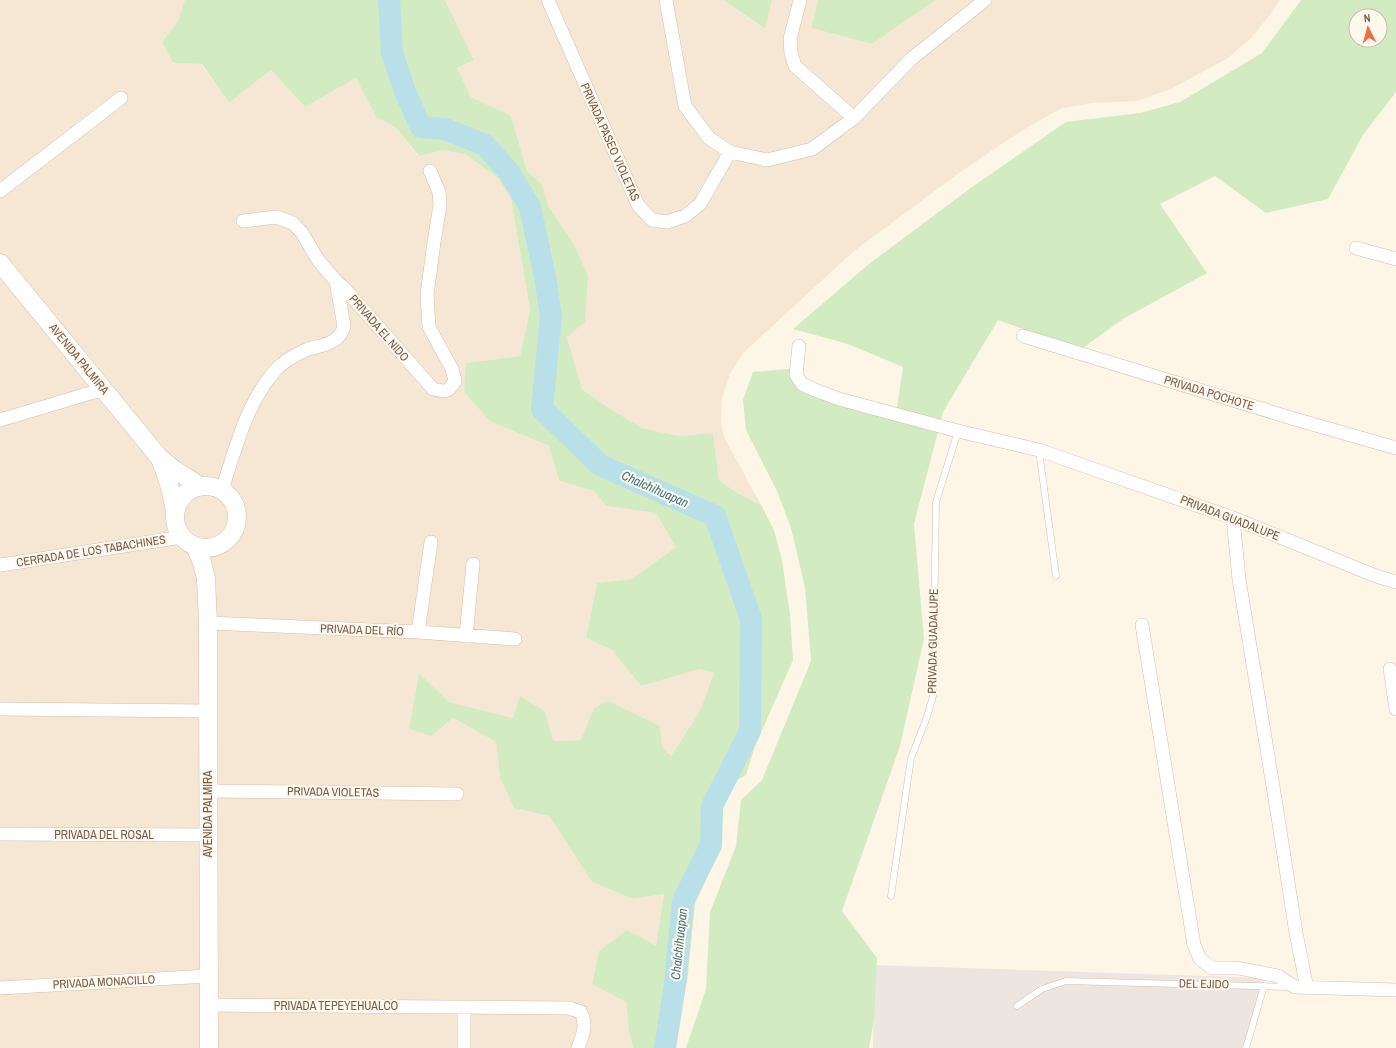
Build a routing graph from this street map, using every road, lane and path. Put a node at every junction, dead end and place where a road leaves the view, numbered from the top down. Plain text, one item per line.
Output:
1 (548, 0) edge
2 (666, 0) edge
3 (800, 0) edge
4 (985, 0) edge
5 (121, 98) dead end
6 (854, 118) junction
7 (730, 152) junction
8 (430, 171) dead end
9 (0, 191) edge
10 (243, 221) dead end
11 (1356, 248) dead end
12 (1396, 259) edge
13 (0, 264) edge
14 (336, 281) junction
15 (1023, 336) dead end
16 (799, 346) dead end
17 (104, 389) junction
18 (0, 420) edge
19 (958, 431) junction
20 (1396, 448) edge
21 (1039, 450) junction
22 (158, 456) junction
23 (200, 486) junction
24 (222, 490) junction
25 (176, 512) junction
26 (1233, 518) junction
27 (188, 541) junction
28 (431, 542) dead end
29 (221, 544) junction
30 (473, 564) dead end
31 (0, 565) edge
32 (1056, 576) dead end
33 (206, 580) junction
34 (1396, 582) edge
35 (208, 623) junction
36 (1142, 625) dead end
37 (418, 632) junction
38 (466, 636) junction
39 (515, 639) dead end
40 (1390, 668) dead end
41 (0, 709) edge
42 (1396, 709) edge
43 (208, 711) junction
44 (208, 791) junction
45 (457, 794) dead end
46 (0, 834) edge
47 (209, 835) junction
48 (891, 896) dead end
49 (208, 976) junction
50 (1264, 986) junction
51 (0, 988) edge
52 (1301, 988) junction
53 (1396, 990) edge
54 (208, 1005) junction
55 (1017, 1006) dead end
56 (464, 1007) junction
57 (209, 1048) edge
58 (464, 1048) edge
59 (578, 1048) edge
60 (1246, 1048) edge

1 - 7 street, PRIVADA PASEO VIOLETAS
2 - 7 street
3 - 6 street
4 - 6 street
5 - 9 street
6 - 7 street
8 - 14 street, PRIVADA EL NIDO
10 - 14 street
11 - 12 street
13 - 17 main road, AVENIDA PALMIRA
14 - 24 street, PRIVADA EL NIDO
15 - 20 street, PRIVADA POCHOTE
16 - 19 street, PRIVADA GUADALUPE
17 - 18 street
17 - 22 main road, AVENIDA PALMIRA
19 - 21 street, PRIVADA GUADALUPE
19 - 48 lane, PRIVADA GUADALUPE
21 - 26 street, PRIVADA GUADALUPE
21 - 32 lane
22 - 23 main road, AVENIDA PALMIRA
22 - 25 main road, AVENIDA PALMIRA
23 - 24 main road
23 - 25 main road
24 - 29 main road
25 - 27 main road
26 - 34 street, PRIVADA GUADALUPE
26 - 52 street
27 - 29 main road
27 - 31 street, CERRADA DE LOS TABACHINES
27 - 33 main road, AVENIDA PALMIRA
28 - 37 street
29 - 33 main road, AVENIDA PALMIRA
30 - 38 street
33 - 35 main road, AVENIDA PALMIRA
35 - 37 street, PRIVADA DEL RÍO
35 - 43 main road, AVENIDA PALMIRA
36 - 52 street
37 - 38 street, PRIVADA DEL RÍO
38 - 39 street, PRIVADA DEL RÍO
40 - 42 street
41 - 43 street
43 - 44 main road, AVENIDA PALMIRA
44 - 45 street, PRIVADA VIOLETAS
44 - 47 main road, AVENIDA PALMIRA
46 - 47 street, PRIVADA DEL ROSAL
47 - 49 main road, AVENIDA PALMIRA
49 - 51 street, PRIVADA MONACILLO
49 - 54 main road, AVENIDA PALMIRA
50 - 52 lane, DEL EJIDO
50 - 55 lane, DEL EJIDO
50 - 60 lane
52 - 53 street, DEL EJIDO
54 - 56 street, PRIVADA TEPEYEHUALCO
54 - 57 main road, AVENIDA PALMIRA
56 - 58 street
56 - 59 street, PRIVADA TEPEYEHUALCO

